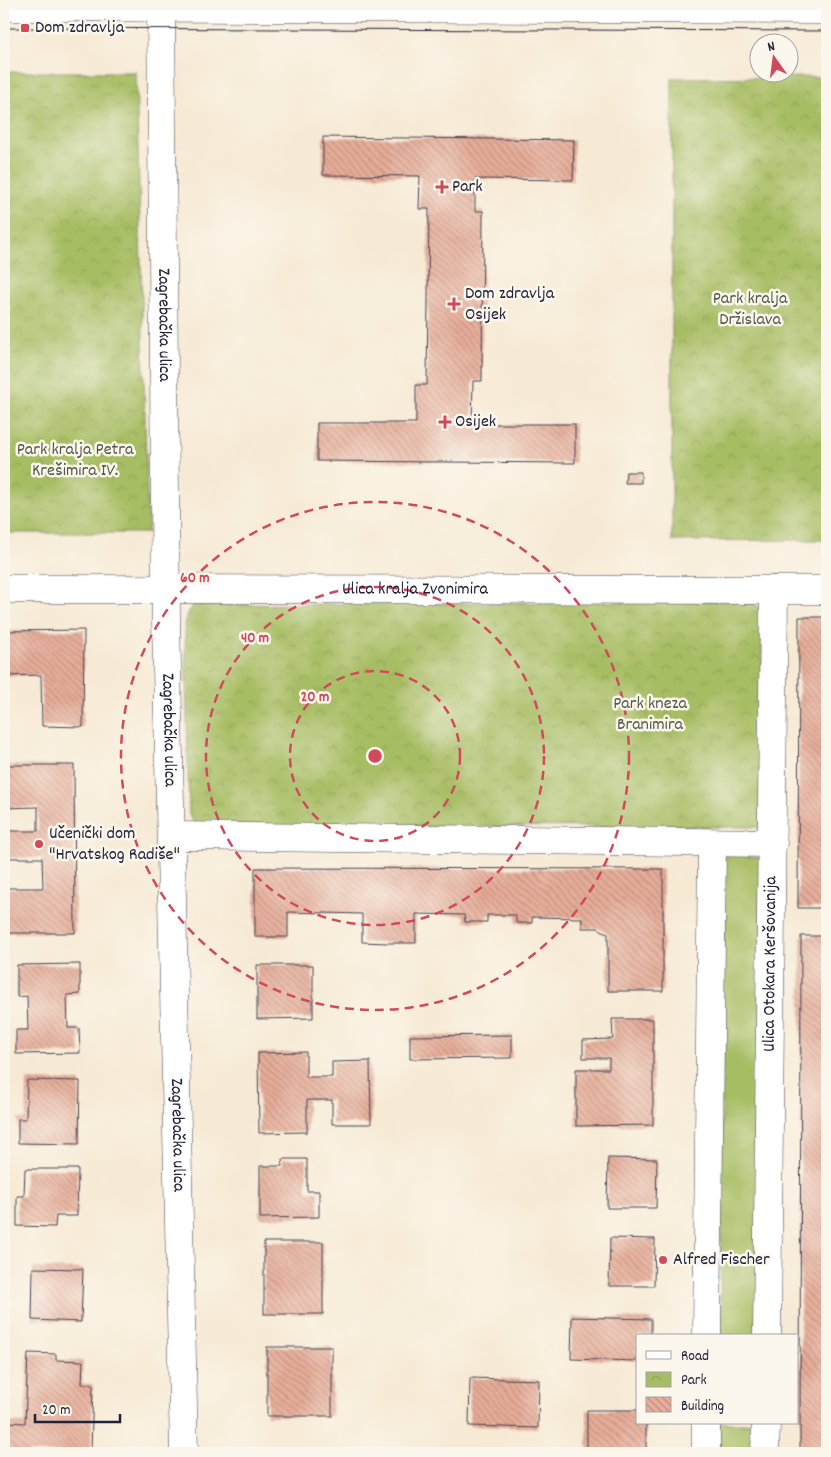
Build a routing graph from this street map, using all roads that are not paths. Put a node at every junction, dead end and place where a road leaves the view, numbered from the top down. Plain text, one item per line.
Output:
1 (161, 6) junction
2 (4, 7) edge
3 (827, 10) edge
4 (4, 589) edge
5 (167, 590) junction
6 (774, 590) junction
7 (827, 590) edge
8 (172, 836) junction
9 (712, 843) junction
10 (773, 843) junction
11 (707, 1334) edge
12 (767, 1334) edge
13 (706, 1424) edge
14 (766, 1424) edge
15 (184, 1453) edge
16 (706, 1453) edge
17 (765, 1453) edge

1 - 2 street
1 - 3 street
1 - 5 street, Zagrebačka ulica
4 - 5 street, Ulica kralja Zvonimira
5 - 6 street, Ulica kralja Zvonimira
5 - 8 street, Zagrebačka ulica
6 - 7 street, Ulica kralja Zvonimira
6 - 10 street, Ulica Otokara Keršovanija
8 - 9 street
8 - 15 street, Zagrebačka ulica
9 - 10 street
9 - 11 street
10 - 12 street, Ulica Otokara Keršovanija
13 - 16 street
14 - 17 street

